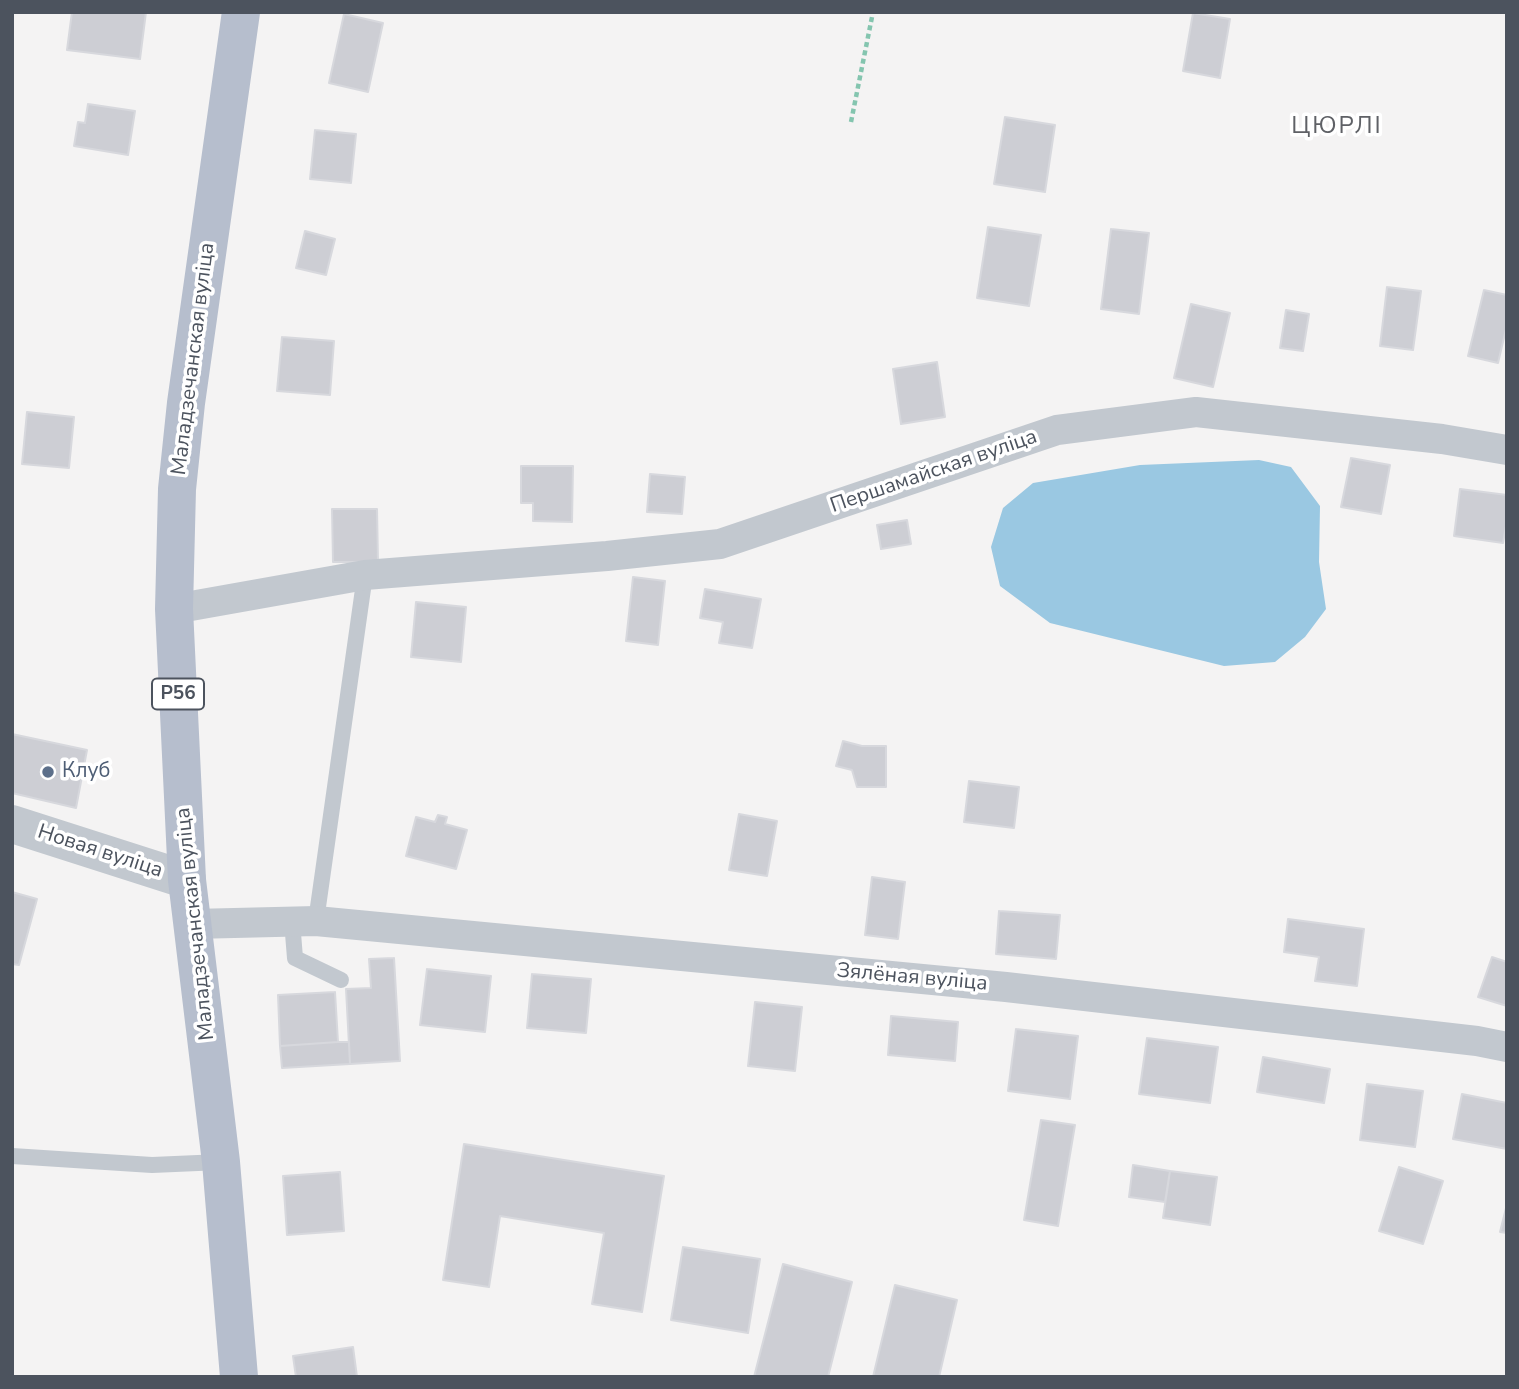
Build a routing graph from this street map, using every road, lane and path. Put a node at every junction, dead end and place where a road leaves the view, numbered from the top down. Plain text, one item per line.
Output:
1 (242, 12) edge
2 (873, 12) edge
3 (851, 122) dead end
4 (1507, 450) edge
5 (365, 575) junction
6 (174, 609) junction
7 (12, 824) edge
8 (187, 880) junction
9 (304, 921) junction
10 (193, 924) junction
11 (341, 980) dead end
12 (1507, 1047) edge
13 (12, 1156) edge
14 (221, 1162) junction
15 (239, 1377) edge

1 - 6 main road, Маладзечанская вуліца / Р56
2 - 3 path
4 - 5 street, Першамайская вуліца
5 - 6 street, Першамайская вуліца
5 - 9 lane
6 - 8 main road, Маладзечанская вуліца / Р56
7 - 8 street, Новая вуліца
8 - 10 main road, Маладзечанская вуліца / Р56
9 - 10 street, Зялёная вуліца
9 - 11 lane
9 - 12 street, Зялёная вуліца
10 - 14 main road, Маладзечанская вуліца / Р56
13 - 14 lane
14 - 15 main road, Маладзечанская вуліца / Р56

